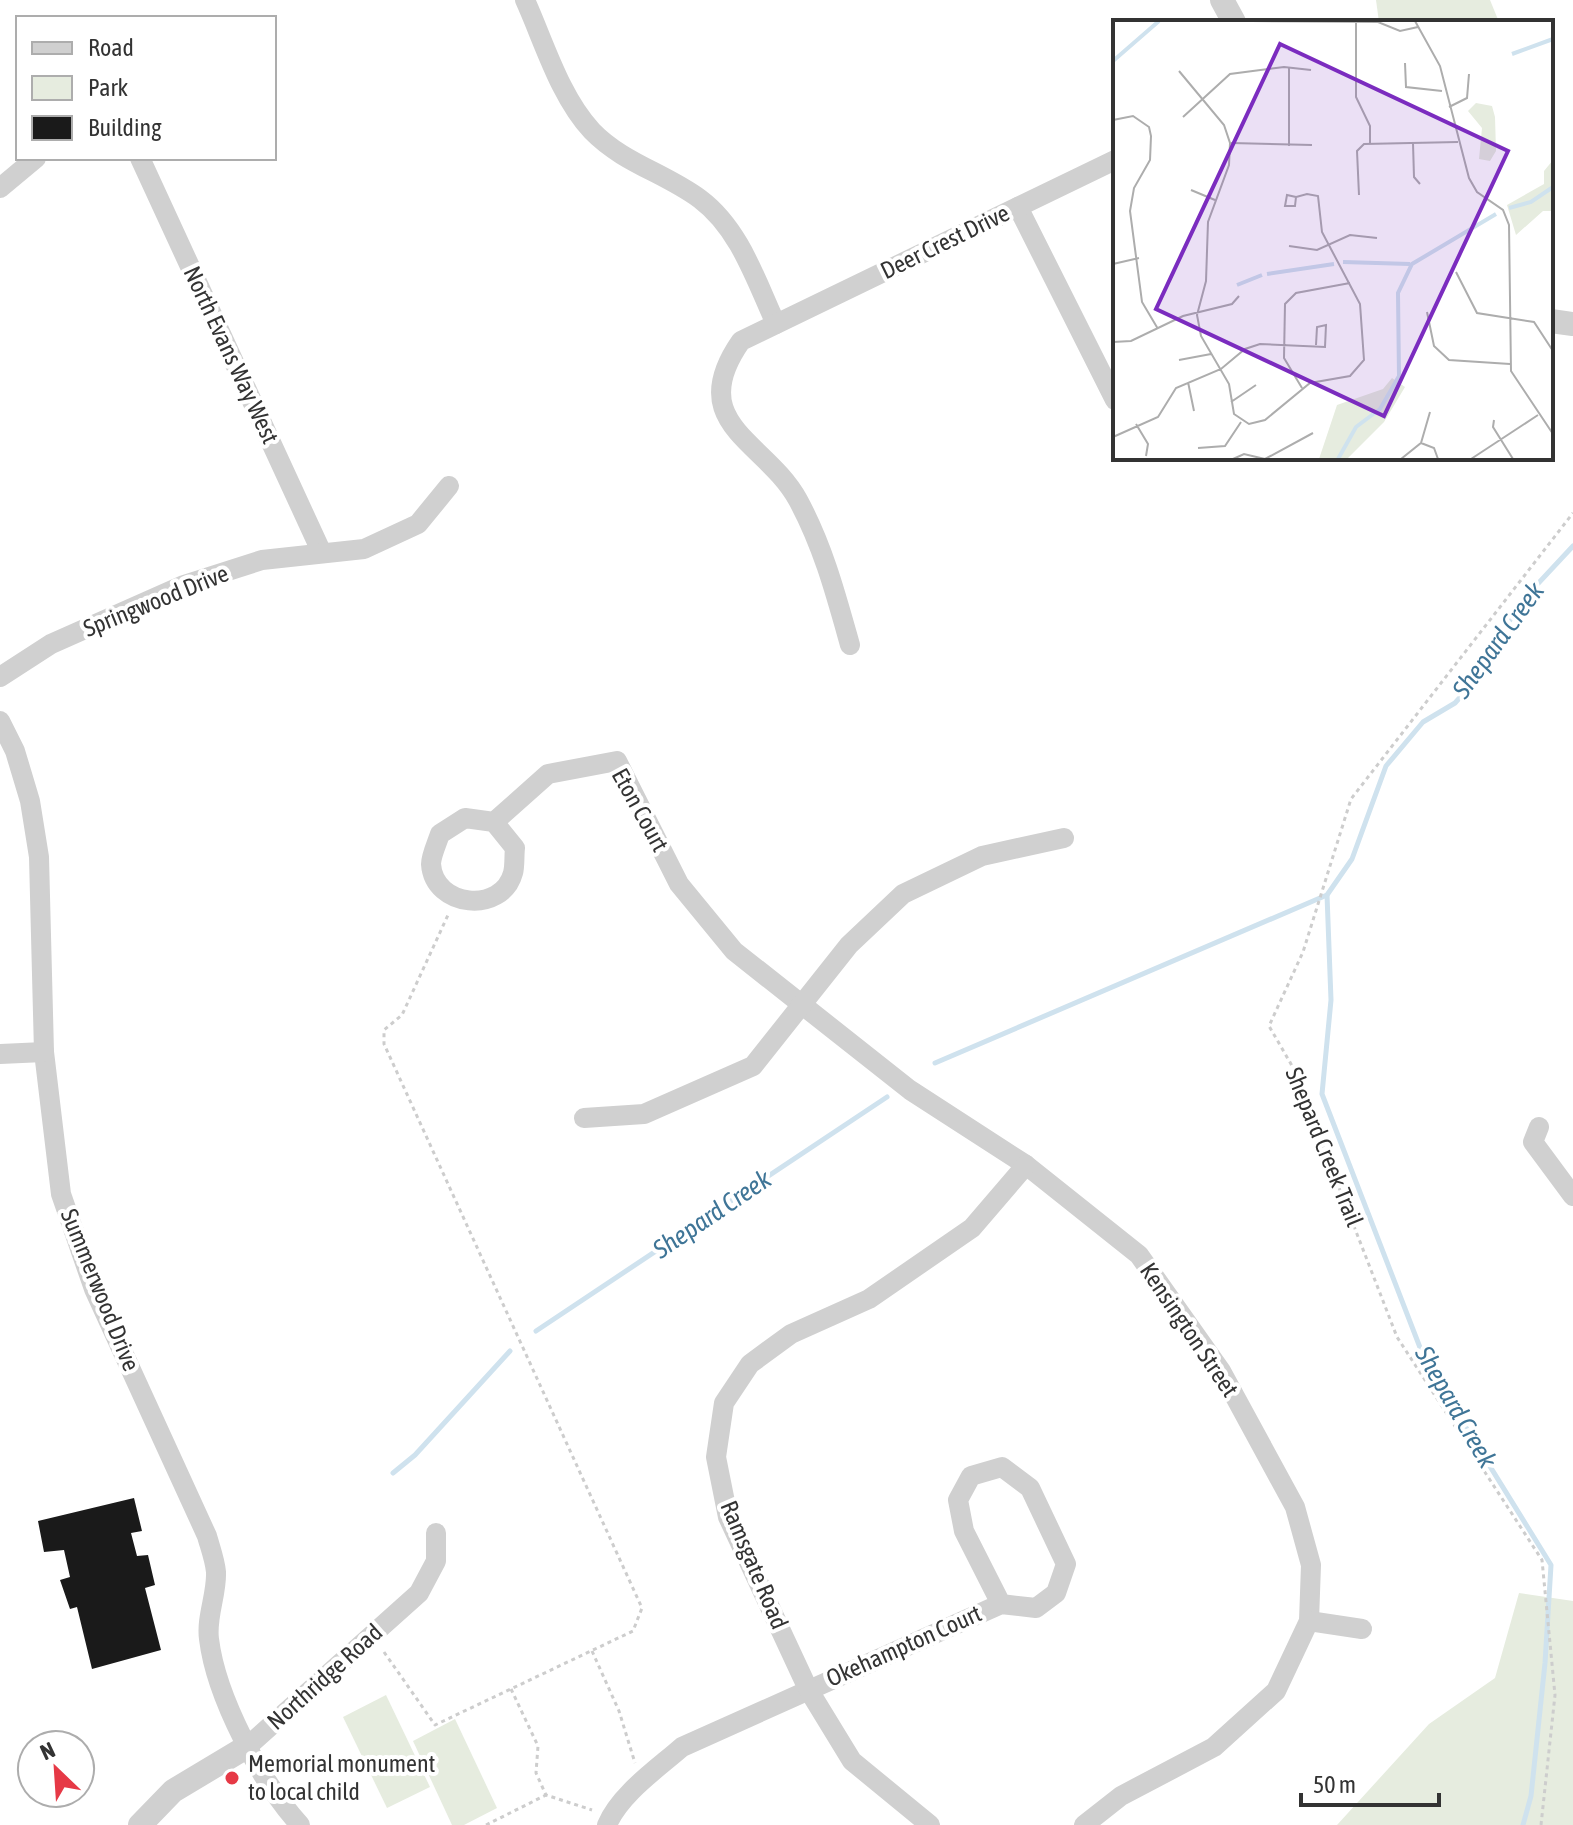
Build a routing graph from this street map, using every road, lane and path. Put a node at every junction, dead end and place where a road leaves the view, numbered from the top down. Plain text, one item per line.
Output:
1 (525, 0) edge
2 (1222, 0) edge
3 (1233, 20) edge
4 (34, 160) edge
5 (141, 160) edge
6 (1113, 161) edge
7 (0, 188) edge
8 (1018, 207) junction
9 (1553, 321) edge
10 (776, 324) junction
11 (1573, 324) edge
12 (1113, 396) edge
13 (449, 486) dead end
14 (1573, 513) edge
15 (321, 551) junction
16 (850, 645) dead end
17 (0, 677) edge
18 (0, 721) edge
19 (494, 822) junction
20 (1064, 838) dead end
21 (679, 884) joint
22 (456, 898) junction
23 (802, 1004) junction
24 (44, 1052) junction
25 (0, 1054) edge
26 (584, 1118) dead end
27 (1539, 1127) dead end
28 (1026, 1165) junction
29 (1573, 1196) edge
30 (436, 1533) dead end
31 (1001, 1604) junction
32 (1309, 1621) junction
33 (1362, 1629) dead end
34 (372, 1636) junction
35 (592, 1651) junction
36 (511, 1689) junction
37 (808, 1689) junction
38 (248, 1746) junction
39 (641, 1783) junction
40 (546, 1795) junction
41 (608, 1820) edge
42 (140, 1825) edge
43 (300, 1825) edge
44 (486, 1825) edge
45 (930, 1825) edge
46 (1084, 1825) edge
47 (1541, 1825) edge

1 - 10 street
2 - 3 street
4 - 7 street
5 - 15 street, North Evans Way West
6 - 8 street, Deer Crest Drive
8 - 10 street, Deer Crest Drive
8 - 12 street
9 - 11 street
10 - 16 street, Deer Crest Drive
13 - 15 street, Springwood Drive
14 - 47 path, Shepard Creek Trail
15 - 17 street, Springwood Drive
18 - 24 street, Summerwood Drive
19 - 21 street, Eton Court
19 - 22 street
19 - 22 street
20 - 23 street
21 - 23 street, Kensington Street
22 - 35 path
23 - 26 street
23 - 28 street, Kensington Street
24 - 25 street
24 - 38 street, Summerwood Drive
27 - 29 street
28 - 32 street, Kensington Street
28 - 37 street, Ramsgate Road
30 - 34 street, Northridge Road
31 - 31 street, Okehampton Court
31 - 37 street, Okehampton Court
32 - 33 street
32 - 46 street, Kensington Street
34 - 36 path
34 - 38 street, Northridge Road
35 - 36 path
35 - 39 path
36 - 40 path
37 - 39 street, Okehampton Court
37 - 45 street, Ramsgate Road
38 - 42 street, Northridge Road
38 - 43 street
39 - 41 street, Okehampton Court
40 - 41 path
40 - 44 path

